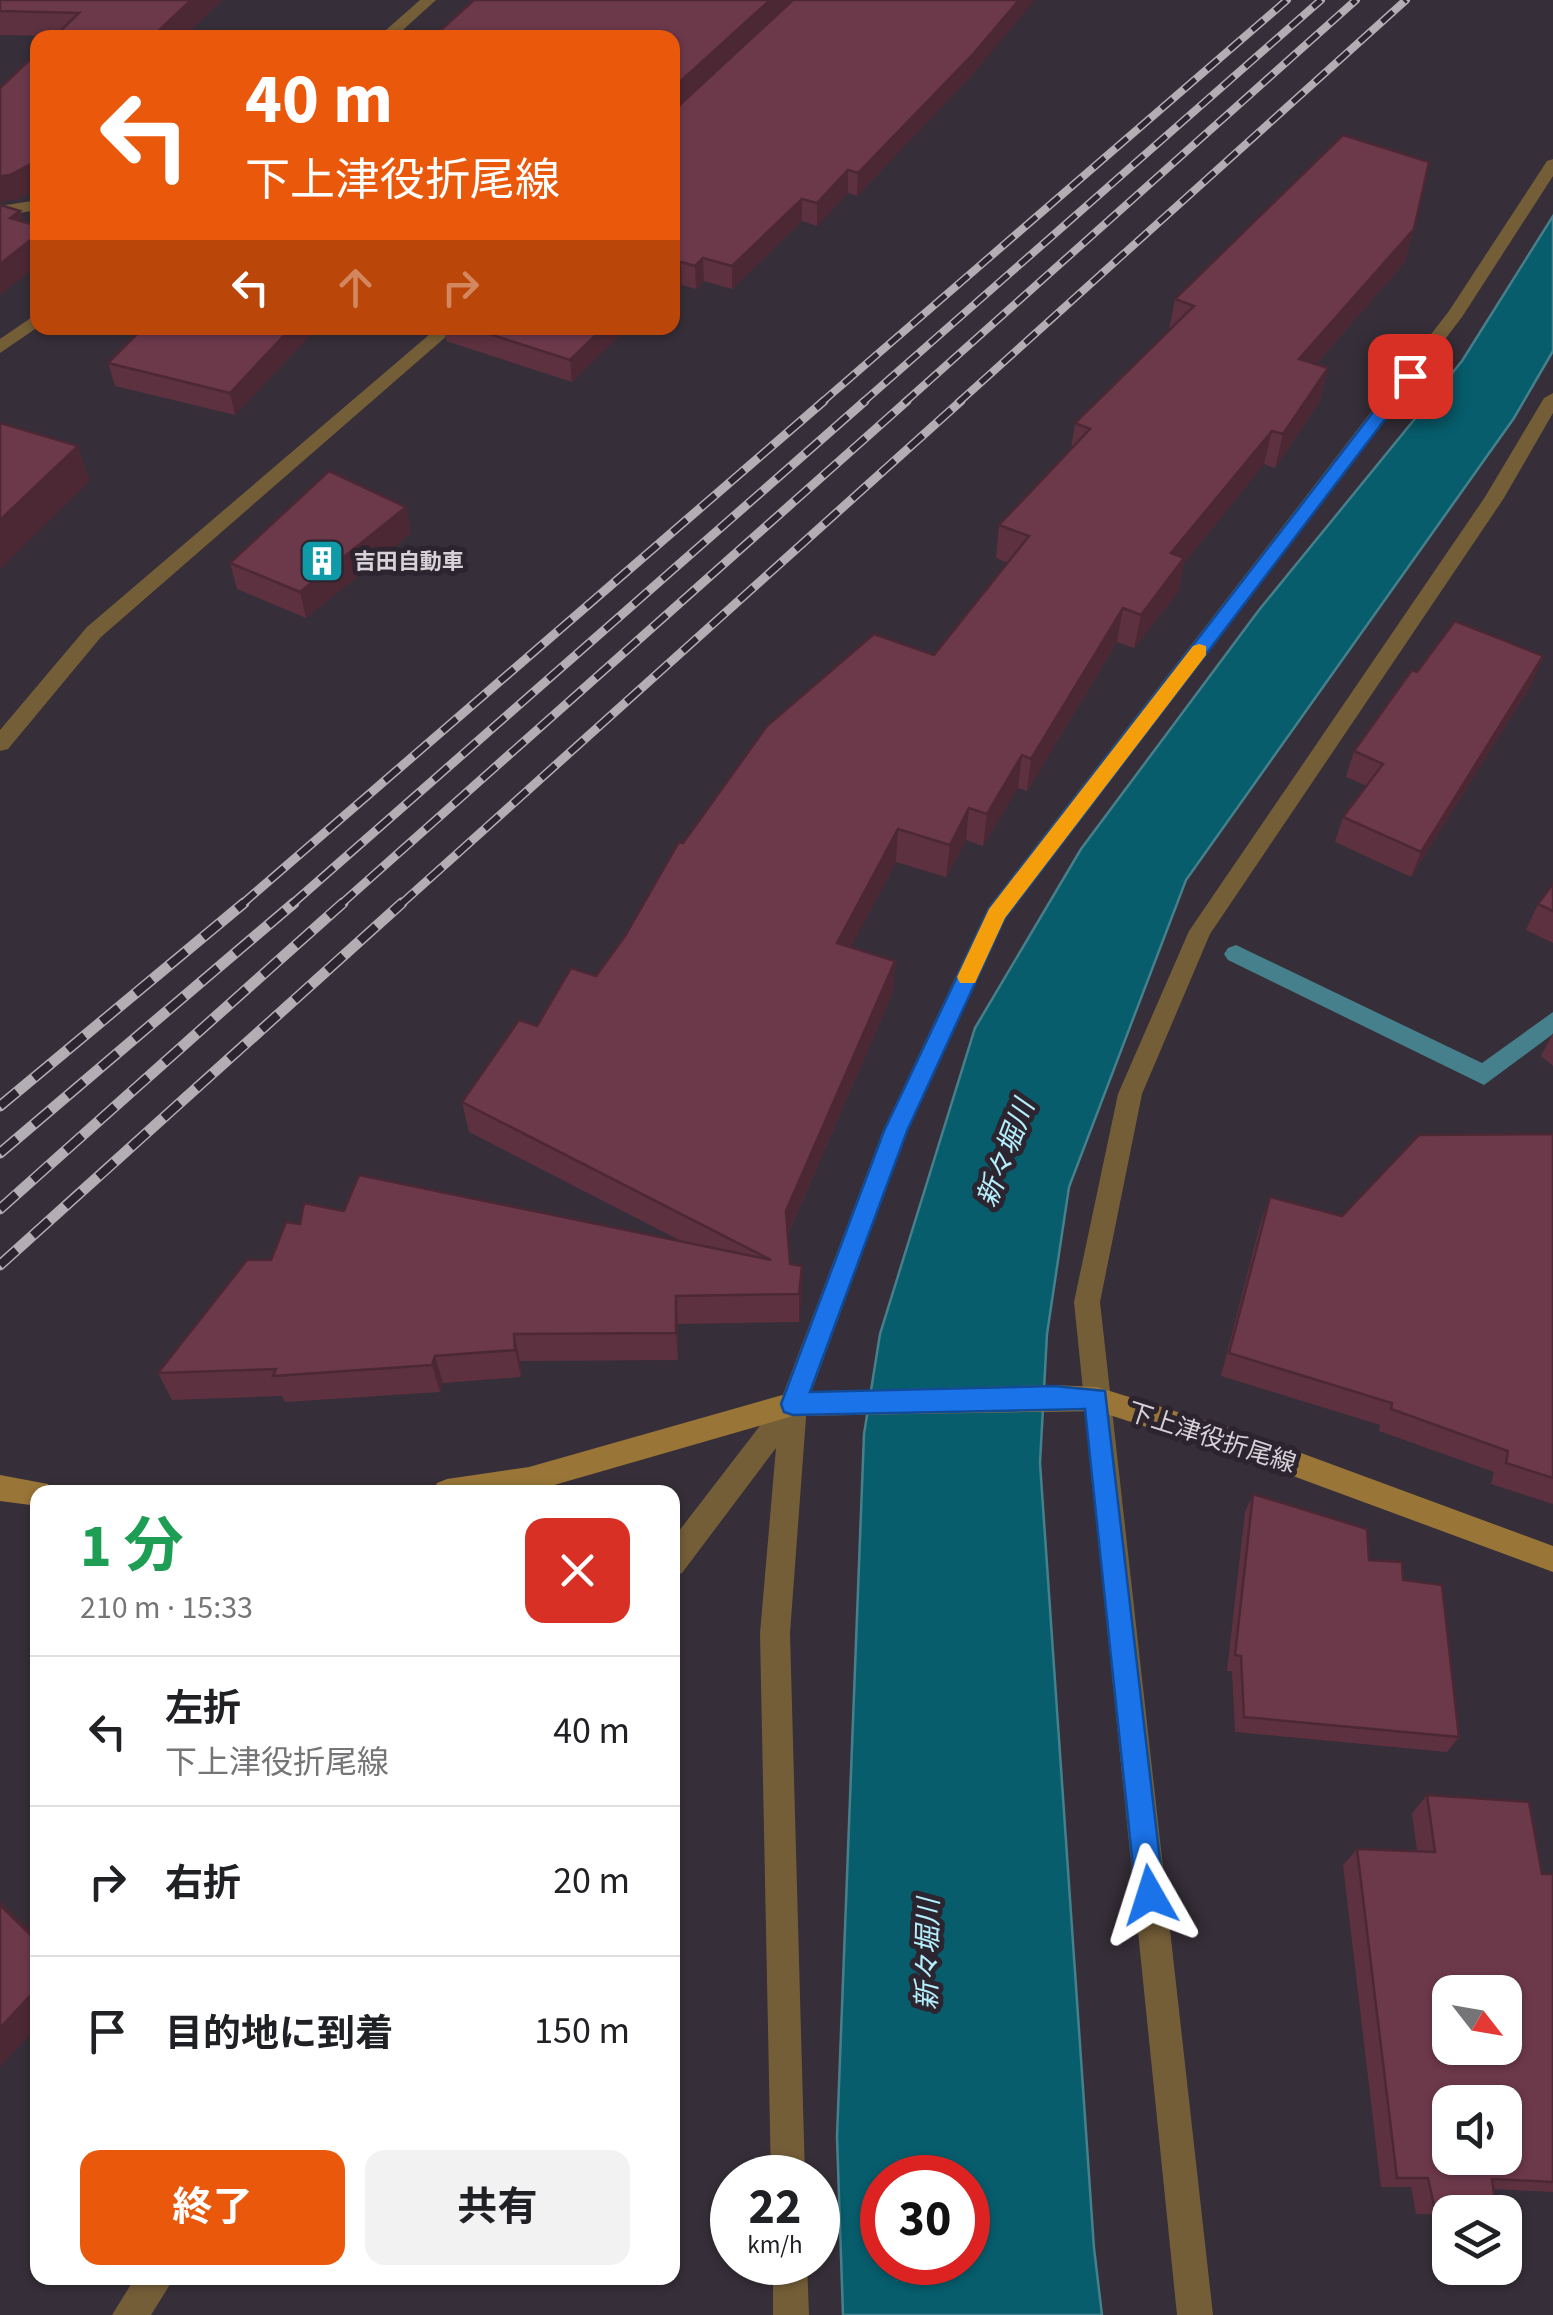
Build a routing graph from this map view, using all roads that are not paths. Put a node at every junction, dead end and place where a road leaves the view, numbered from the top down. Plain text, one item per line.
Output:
1 (429, 0) edge
2 (393, 30) edge
3 (1553, 164) edge
4 (30, 206) edge
5 (0, 211) edge
6 (30, 324) edge
7 (438, 335) edge
8 (0, 348) edge
9 (1553, 398) edge
10 (0, 744) edge
11 (1096, 1399) junction
12 (793, 1404) junction
13 (495, 1485) edge
14 (0, 1488) edge
15 (30, 1493) edge
16 (680, 1552) edge
17 (1553, 1559) edge
18 (787, 2155) edge
19 (151, 2285) edge
20 (790, 2285) edge
21 (130, 2315) edge
22 (791, 2315) edge
23 (1195, 2315) edge

1 - 2 street
3 - 12 street
4 - 5 street
6 - 8 street
7 - 10 street
9 - 11 street
11 - 12 main road, 下上津役折尾線
11 - 17 main road, 下上津役折尾線
11 - 23 street
12 - 13 main road, 下上津役折尾線
12 - 16 street
12 - 18 street
14 - 15 main road
19 - 21 street
20 - 22 street

